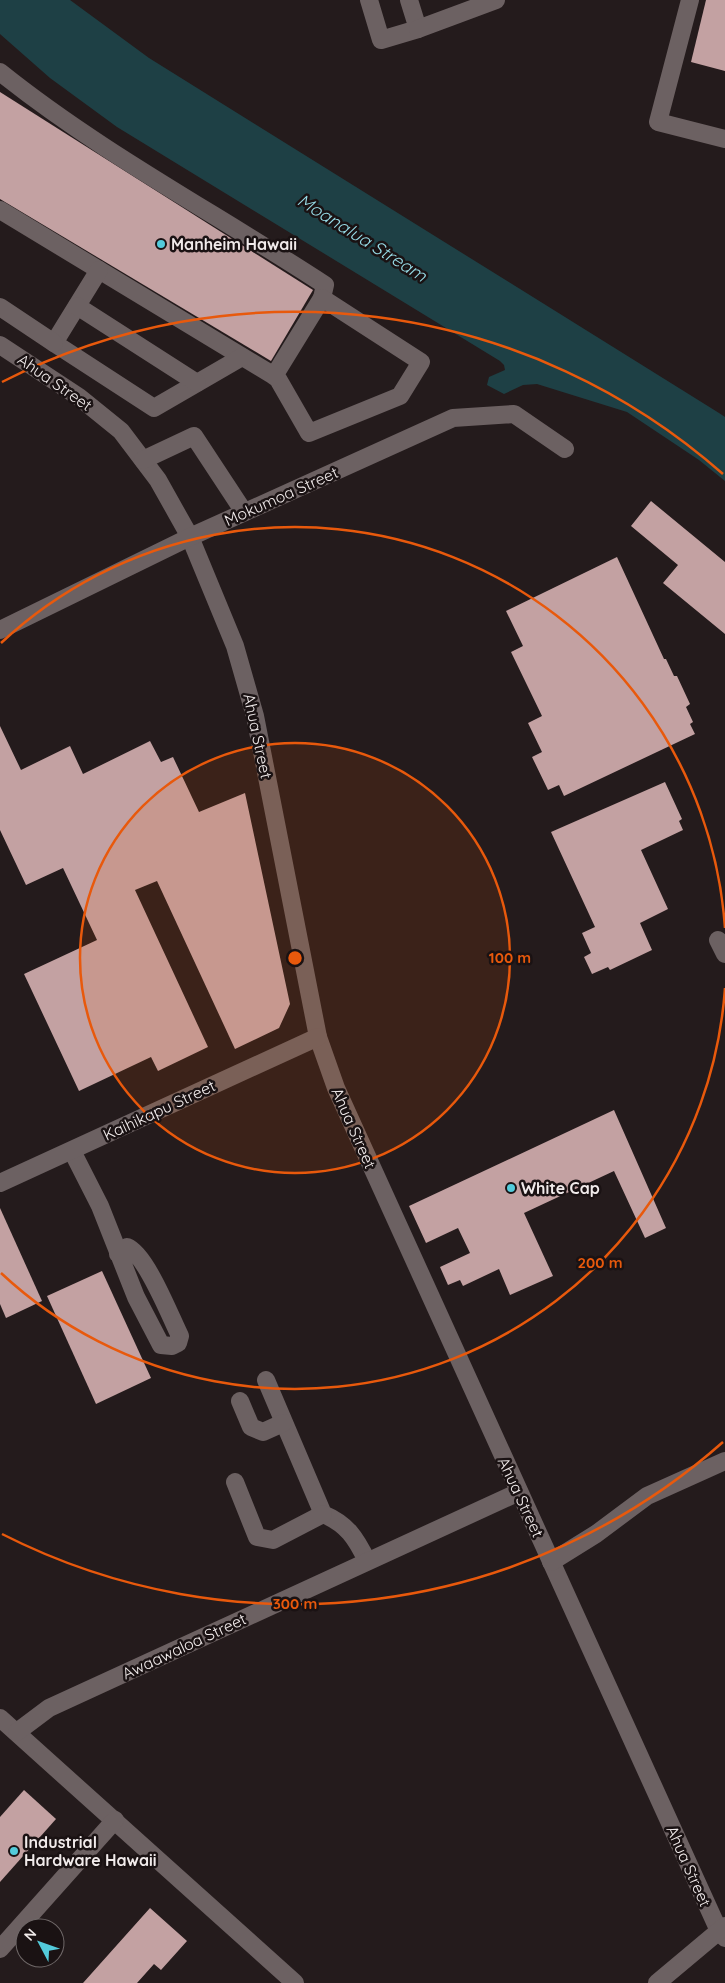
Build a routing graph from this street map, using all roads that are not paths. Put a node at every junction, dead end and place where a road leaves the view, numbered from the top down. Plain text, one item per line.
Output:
1 (369, 0) edge
2 (409, 0) edge
3 (690, 0) edge
4 (492, 1) edge
5 (418, 29) junction
6 (0, 72) edge
7 (725, 139) edge
8 (0, 210) edge
9 (100, 270) junction
10 (322, 298) junction
11 (77, 306) junction
12 (0, 307) edge
13 (54, 343) junction
14 (0, 345) edge
15 (242, 357) junction
16 (274, 376) junction
17 (197, 383) junction
18 (565, 449) dead end
19 (143, 460) junction
20 (244, 512) junction
21 (190, 537) junction
22 (0, 630) edge
23 (318, 1037) junction
24 (72, 1150) junction
25 (0, 1183) edge
26 (118, 1254) junction
27 (266, 1380) dead end
28 (240, 1401) dead end
29 (284, 1423) junction
30 (725, 1462) edge
31 (235, 1482) dead end
32 (519, 1492) junction
33 (323, 1514) junction
34 (367, 1561) junction
35 (551, 1562) junction
36 (0, 1718) edge
37 (17, 1732) junction
38 (115, 1820) junction
39 (723, 1932) edge
40 (0, 1949) edge
41 (295, 1983) edge
42 (656, 1983) edge

1 - 5 street
2 - 5 street
3 - 7 street
4 - 5 street
6 - 10 street
8 - 9 street
9 - 11 street
9 - 15 street
10 - 16 street
10 - 16 street
11 - 13 street
11 - 17 street
12 - 13 street
13 - 17 street
14 - 19 street, Ahua Street
15 - 16 street
15 - 17 street
18 - 20 street, Mokumoa Street
19 - 20 street
19 - 21 street, Ahua Street
20 - 21 street, Mokumoa Street
21 - 22 street, Mokumoa Street
21 - 23 street, Ahua Street
23 - 24 street, Kaihikapu Street
23 - 32 street, Ahua Street
24 - 25 street, Kaihikapu Street
24 - 26 street
26 - 26 street
27 - 29 street
28 - 29 street
29 - 33 street
30 - 35 street
31 - 33 street
32 - 34 street, Awaawaloa Street
32 - 35 street, Ahua Street
33 - 34 street
34 - 37 street, Awaawaloa Street
35 - 39 street, Ahua Street
36 - 37 street
37 - 38 street
38 - 40 street
38 - 41 street
39 - 42 street

